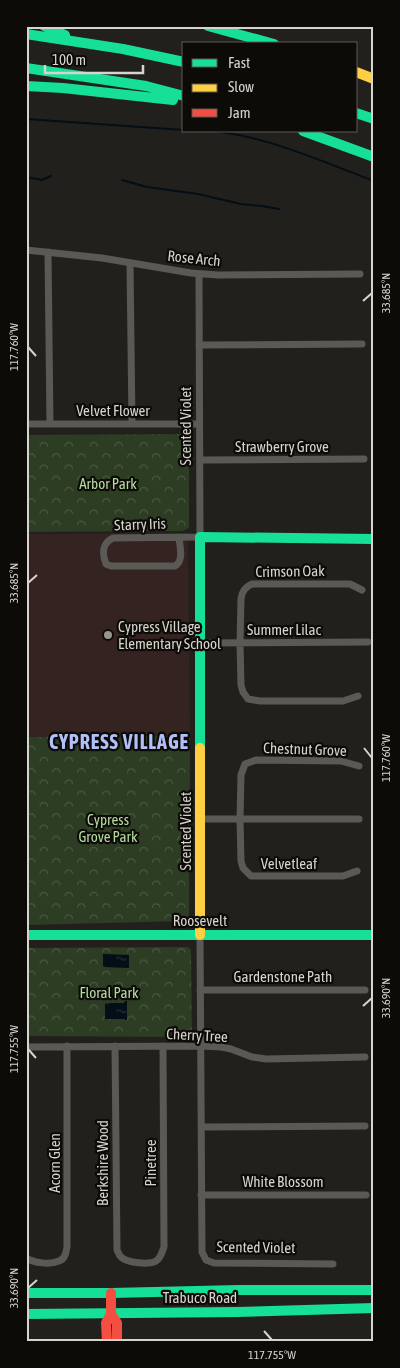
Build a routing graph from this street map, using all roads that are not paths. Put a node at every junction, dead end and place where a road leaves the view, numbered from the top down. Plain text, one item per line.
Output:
1 (44, 26) edge
2 (208, 26) edge
3 (26, 34) edge
4 (81, 42) junction
5 (267, 42) edge
6 (182, 62) edge
7 (26, 68) edge
8 (358, 73) edge
9 (374, 78) edge
10 (26, 86) edge
11 (182, 95) edge
12 (182, 101) edge
13 (358, 114) edge
14 (374, 119) edge
15 (306, 132) edge
16 (374, 157) edge
17 (26, 250) edge
18 (48, 252) junction
19 (130, 263) junction
20 (199, 274) junction
21 (360, 274) dead end
22 (362, 344) dead end
23 (199, 345) junction
24 (26, 424) edge
25 (50, 424) junction
26 (132, 424) junction
27 (200, 424) junction
28 (364, 459) dead end
29 (200, 460) junction
30 (200, 537) junction
31 (179, 538) junction
32 (374, 538) edge
33 (362, 590) dead end
34 (368, 642) dead end
35 (200, 643) junction
36 (240, 643) junction
37 (358, 696) dead end
38 (359, 766) dead end
39 (200, 819) junction
40 (240, 819) junction
41 (359, 819) dead end
42 (357, 871) dead end
43 (26, 934) edge
44 (200, 935) junction
45 (374, 935) edge
46 (200, 990) junction
47 (365, 990) dead end
48 (26, 1046) edge
49 (67, 1046) junction
50 (115, 1046) junction
51 (163, 1046) junction
52 (200, 1046) junction
53 (365, 1057) dead end
54 (365, 1126) dead end
55 (201, 1127) junction
56 (201, 1195) junction
57 (366, 1195) dead end
58 (26, 1258) edge
59 (140, 1262) joint
60 (333, 1264) dead end
61 (374, 1290) edge
62 (26, 1293) edge
63 (111, 1293) junction
64 (374, 1308) edge
65 (26, 1314) edge
66 (111, 1314) junction
67 (107, 1342) edge
68 (117, 1342) edge

1 - 4 main road
2 - 5 main road
3 - 4 main road
4 - 6 main road
7 - 11 main road
8 - 9 main road
10 - 12 main road
13 - 14 main road
15 - 16 main road
17 - 18 street, Rose Arch
18 - 19 street, Rose Arch
18 - 25 street
19 - 20 street, Rose Arch
19 - 26 street
20 - 21 street, Rose Arch
20 - 23 street, Scented Violet
22 - 23 street
23 - 27 street, Scented Violet
24 - 25 street, Velvet Flower
25 - 26 street, Velvet Flower
26 - 27 street, Velvet Flower
27 - 29 street, Scented Violet
28 - 29 street, Strawberry Grove
29 - 30 street, Scented Violet
30 - 31 street, Starry Iris
30 - 32 main road, Starry Iris
30 - 35 main road, Scented Violet
31 - 31 street, Starry Iris
33 - 36 street, Crimson Oak
34 - 36 street, Summer Lilac
35 - 36 street, Summer Lilac
35 - 39 main road, Scented Violet
36 - 37 street, Crimson Oak
38 - 40 street, Chestnut Grove
39 - 40 street
39 - 44 main road, Scented Violet
40 - 41 street
40 - 42 street, Velvetleaf
43 - 44 main road, Roosevelt
44 - 45 main road, Roosevelt
44 - 46 street, Scented Violet
46 - 47 street, Gardenstone Path
46 - 52 street, Scented Violet
48 - 49 street, Cherry Tree
49 - 50 street, Cherry Tree
49 - 58 street, Acorn Glen
50 - 51 street, Cherry Tree
50 - 59 street, Berkshire Wood
51 - 52 street, Cherry Tree
51 - 59 street, Pinetree
52 - 53 street, Cherry Tree
52 - 55 street, Scented Violet
54 - 55 street
55 - 56 street, Scented Violet
56 - 57 street, White Blossom
56 - 60 street, Scented Violet
61 - 63 main road, Trabuco Road
62 - 63 main road, Trabuco Road
63 - 66 main road
64 - 66 main road, Trabuco Road
65 - 66 main road, Trabuco Road
66 - 67 main road
66 - 68 main road

